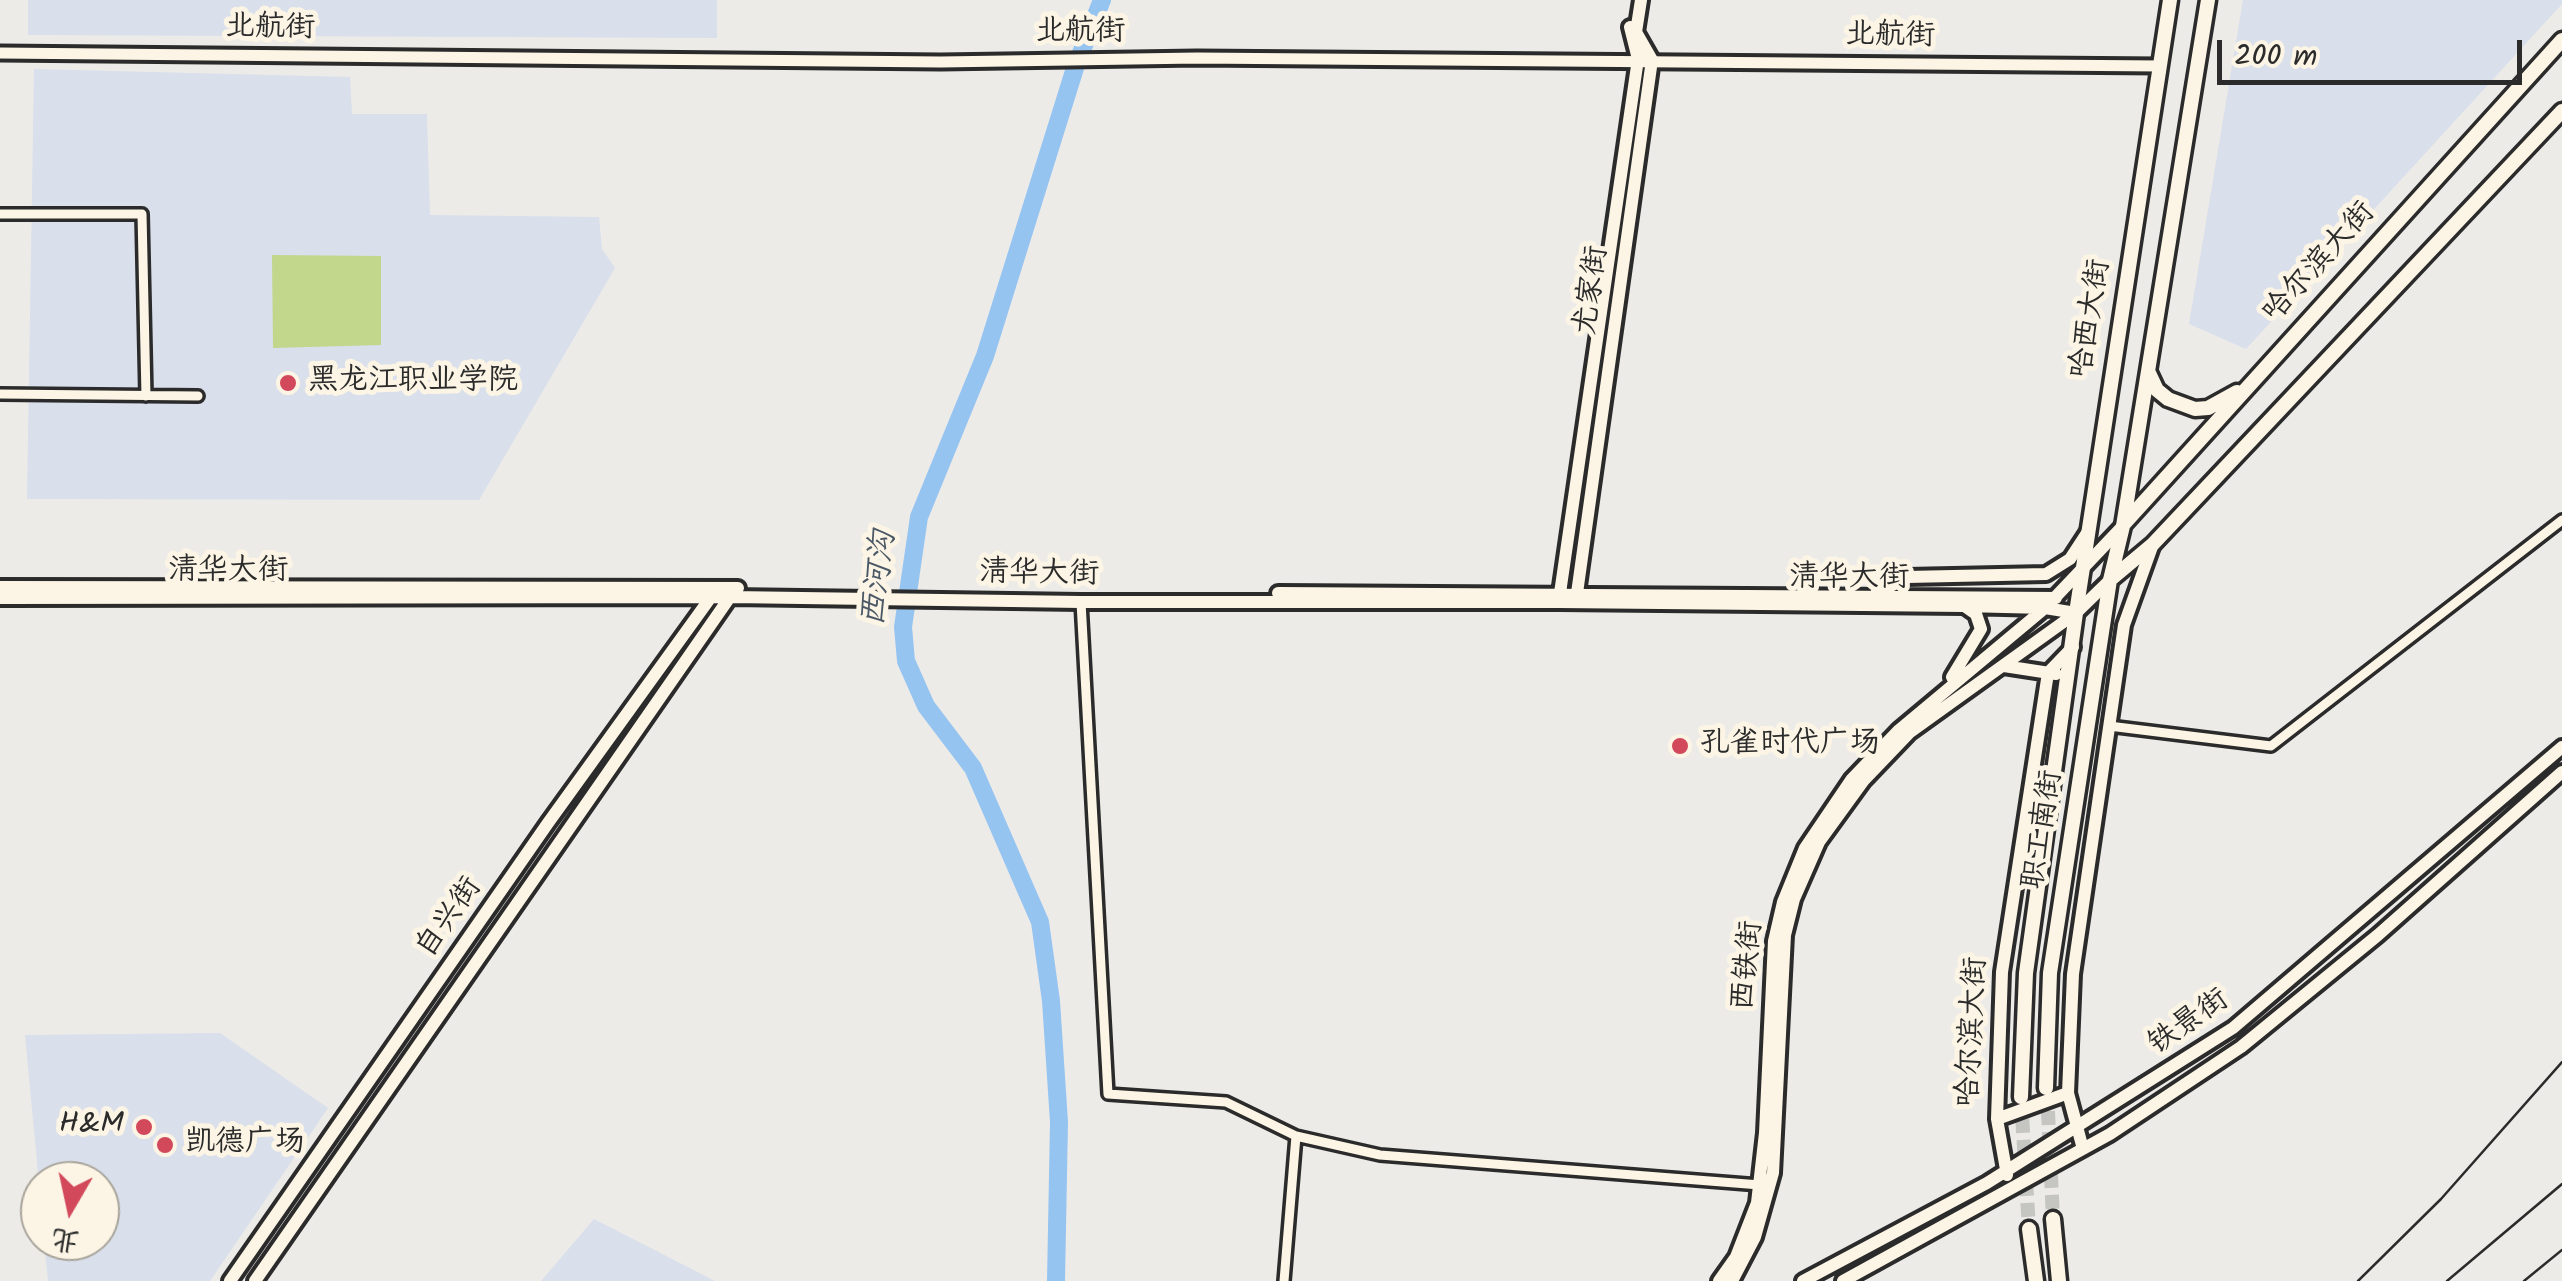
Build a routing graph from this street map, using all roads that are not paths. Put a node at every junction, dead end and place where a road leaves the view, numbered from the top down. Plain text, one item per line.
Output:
1 (1637, 0) edge
2 (2170, 0) edge
3 (2208, 0) edge
4 (2562, 40) edge
5 (0, 53) edge
6 (1645, 60) junction
7 (2160, 66) junction
8 (2562, 111) edge
9 (0, 214) edge
10 (2148, 371) junction
11 (2246, 386) junction
12 (0, 394) edge
13 (146, 396) junction
14 (198, 396) dead end
15 (2562, 520) edge
16 (2090, 526) junction
17 (2123, 526) junction
18 (2153, 544) junction
19 (2083, 571) junction
20 (2110, 580) junction
21 (0, 587) edge
22 (712, 592) junction
23 (732, 592) junction
24 (1560, 593) junction
25 (1577, 593) junction
26 (1870, 595) junction
27 (1003, 597) junction
28 (0, 598) edge
29 (2056, 598) junction
30 (1081, 602) junction
31 (1964, 606) junction
32 (2045, 608) junction
33 (2076, 613) junction
34 (2073, 647) junction
35 (2004, 666) junction
36 (2048, 672) junction
37 (2068, 675) junction
38 (1941, 697) junction
39 (2109, 726) junction
40 (2562, 746) edge
41 (2562, 772) edge
42 (2046, 1088) tunnel mouth
43 (2068, 1094) junction
44 (2020, 1097) tunnel mouth
45 (1997, 1119) junction
46 (2078, 1127) junction
47 (1296, 1136) junction
48 (2084, 1149) junction
49 (2006, 1171) junction
50 (1760, 1184) junction
51 (2010, 1191) junction
52 (2053, 1219) tunnel mouth
53 (2029, 1229) tunnel mouth
54 (230, 1281) edge
55 (254, 1281) edge
56 (1284, 1281) edge
57 (1718, 1281) edge
58 (1732, 1281) edge
59 (1803, 1281) edge
60 (1843, 1281) edge
61 (2036, 1281) edge
62 (2059, 1281) edge

1 - 6 main road, 尤家街
2 - 7 main road, 哈西大街
3 - 10 main road, 哈西大街
4 - 11 main road, 哈尔滨大街
5 - 6 street, 北航街
6 - 7 street, 北航街
6 - 24 main road, 尤家街
6 - 25 main road, 尤家街
7 - 16 main road, 哈西大街
8 - 18 main road
9 - 13 street
10 - 11 main road
10 - 17 main road, 哈西大街
11 - 17 main road, 哈尔滨大街
12 - 13 street
13 - 14 street
15 - 39 street
16 - 19 main road, 哈西大街
16 - 26 main road
17 - 19 main road
17 - 20 main road, 哈西大街
18 - 20 main road
18 - 39 main road
19 - 29 main road
19 - 33 main road, 哈西大街
20 - 33 main road
20 - 42 main road, 职工南街
21 - 22 main road, 清华大街
22 - 23 main road, 清华大街
22 - 28 main road, 清华大街
22 - 54 main road, 自兴街
23 - 27 main road, 清华大街
23 - 55 main road, 自兴街
24 - 25 main road, 清华大街
24 - 27 main road, 清华大街
25 - 26 main road, 清华大街
26 - 29 main road, 清华大街
27 - 30 main road, 清华大街
29 - 32 main road
30 - 31 main road, 清华大街
30 - 47 street
31 - 32 main road, 清华大街
31 - 38 main road
32 - 33 main road, 清华大街
32 - 38 main road
33 - 34 main road, 哈西大街
33 - 35 main road
34 - 36 main road
34 - 37 main road, 职工南街
35 - 36 main road
35 - 38 main road
36 - 37 main road
36 - 45 main road, 哈尔滨大街
37 - 44 main road, 职工南街
38 - 50 main road, 西铁街
38 - 58 main road, 西铁街
39 - 43 main road
40 - 46 main road, 铁景街
41 - 48 main road, 铁景街
43 - 45 main road
43 - 46 main road
45 - 49 main road, 哈尔滨大街
46 - 48 main road
46 - 49 main road, 铁景街
47 - 50 street
47 - 56 street
48 - 51 main road, 铁景街
49 - 51 main road, 哈尔滨大街
49 - 59 main road, 铁景街
50 - 57 main road, 西铁街
51 - 60 main road, 铁景街
52 - 62 main road
53 - 61 main road

